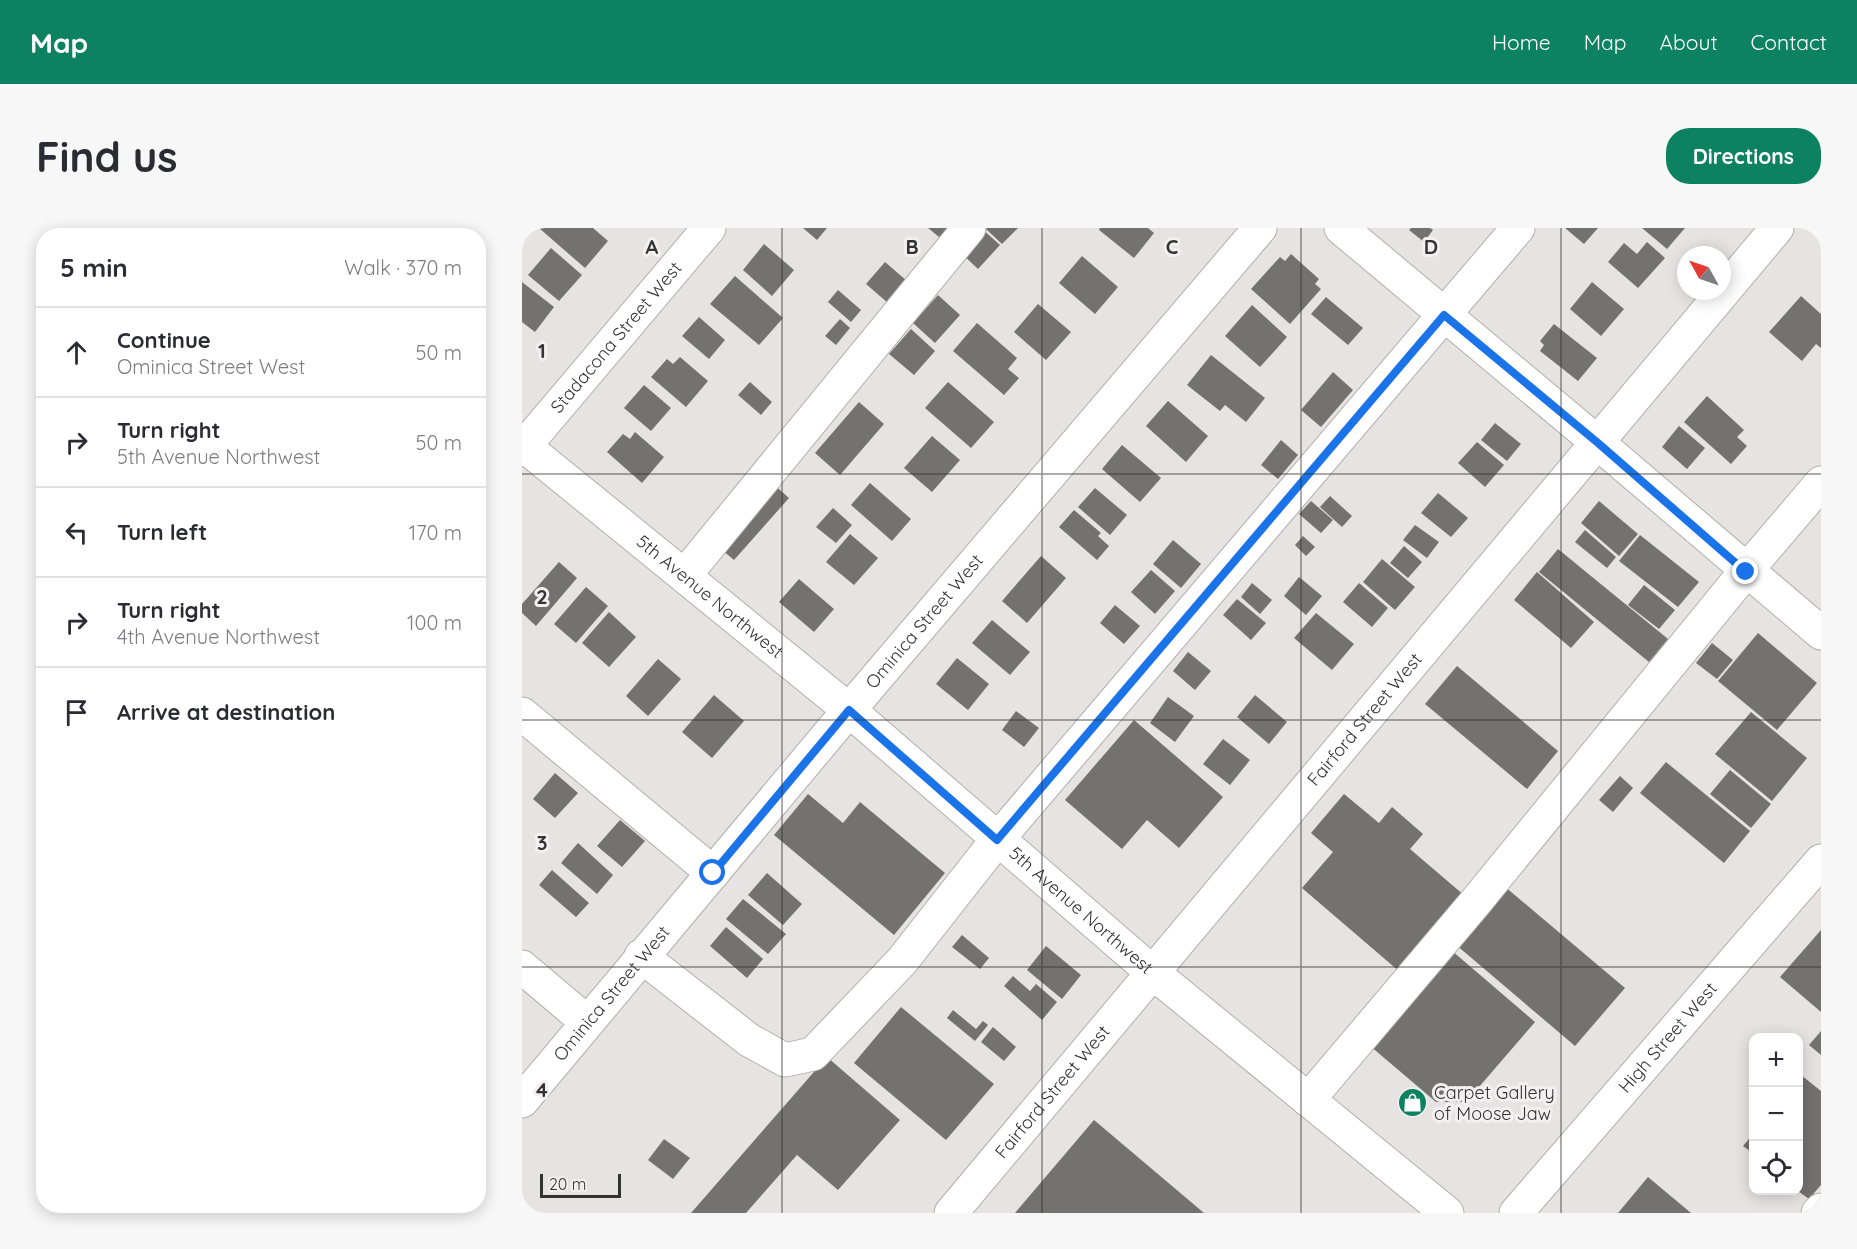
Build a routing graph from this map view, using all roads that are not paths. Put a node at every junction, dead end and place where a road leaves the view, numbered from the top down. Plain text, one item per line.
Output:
1 (709, 228) edge
2 (969, 228) edge
3 (1260, 228) edge
4 (1341, 228) edge
5 (1518, 228) edge
6 (1777, 228) edge
7 (1444, 315) junction
8 (1598, 443) junction
9 (523, 446) edge
10 (1821, 483) edge
11 (1746, 572) junction
12 (685, 575) junction
13 (1821, 633) edge
14 (849, 710) junction
15 (522, 714) edge
16 (997, 840) junction
17 (1821, 861) edge
18 (713, 873) junction
19 (641, 956) junction
20 (522, 967) edge
21 (1152, 972) junction
22 (587, 1022) junction
23 (1308, 1100) junction
24 (522, 1101) edge
25 (951, 1213) edge
26 (1447, 1213) edge
27 (1516, 1213) edge

1 - 9 street, Stadacona Street West
2 - 12 street
3 - 14 street, Ominica Street West
4 - 7 street
5 - 7 street
6 - 8 street, Fairford Street West
7 - 8 street
7 - 16 street
8 - 11 street
8 - 21 street, Fairford Street West
9 - 12 street, 5th Avenue Northwest
10 - 11 street
11 - 13 street
11 - 23 street
12 - 14 street, 5th Avenue Northwest
14 - 16 street, 5th Avenue Northwest
14 - 18 street, Ominica Street West
15 - 18 street
16 - 19 street
16 - 21 street, 5th Avenue Northwest
17 - 27 street, High Street West
18 - 19 street, Ominica Street West
19 - 22 street, Ominica Street West
20 - 22 street
21 - 23 street, 5th Avenue Northwest
21 - 25 street, Fairford Street West
22 - 24 street, Ominica Street West
23 - 26 street, 5th Avenue Northwest

